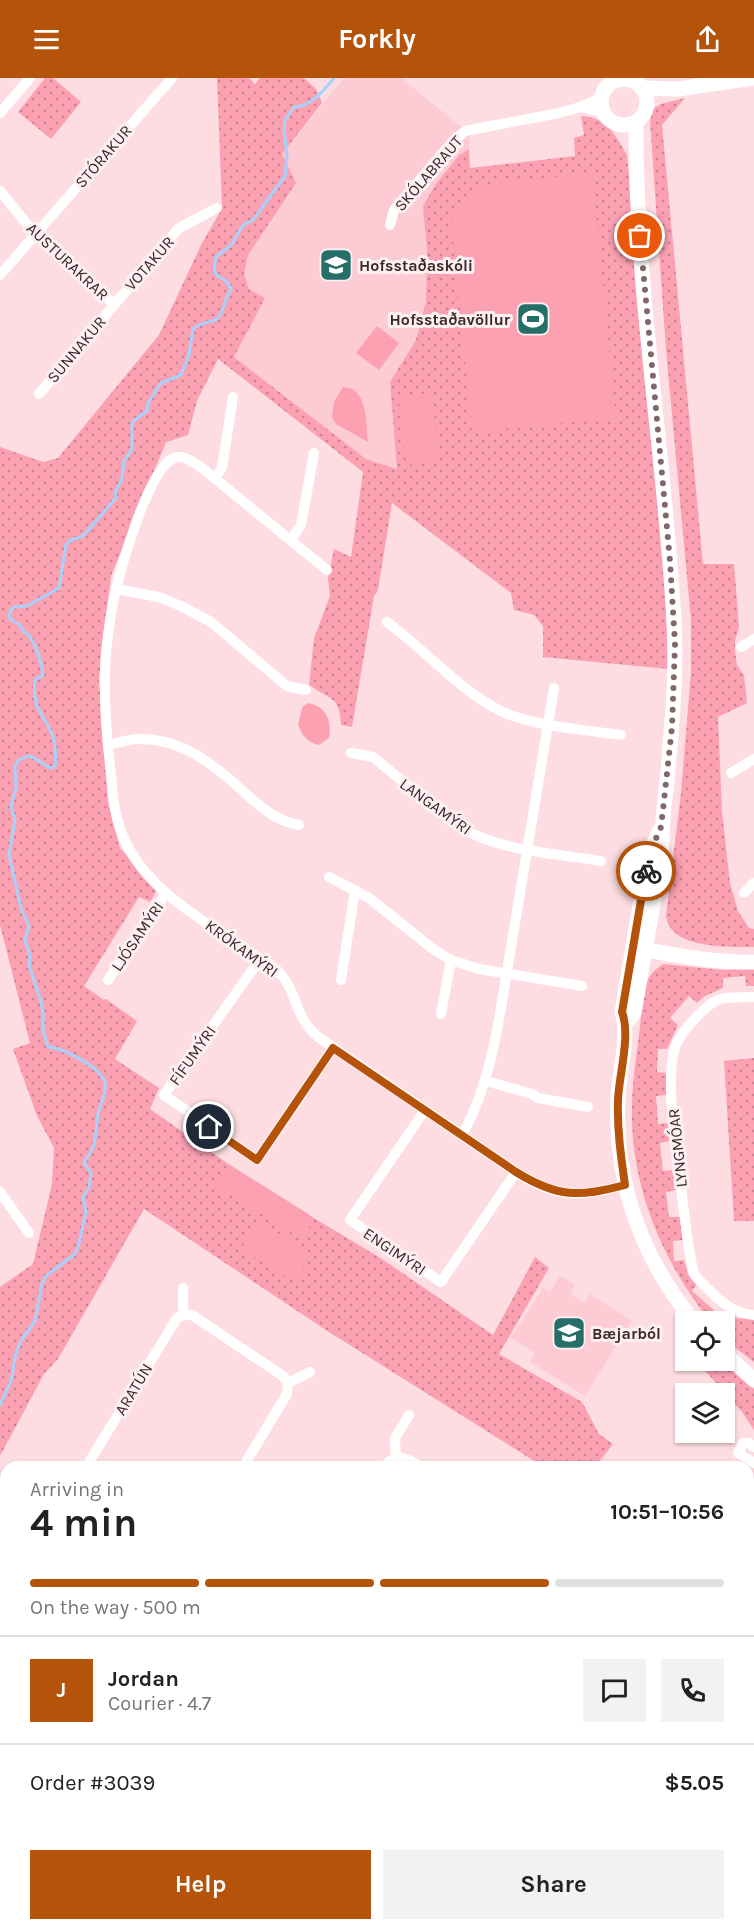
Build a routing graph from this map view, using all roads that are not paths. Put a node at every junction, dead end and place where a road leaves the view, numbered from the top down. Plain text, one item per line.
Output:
1 (30, 78) edge
2 (172, 78) edge
3 (753, 78) edge
4 (620, 80) edge
5 (642, 88) junction
6 (678, 89) junction
7 (602, 104) junction
8 (646, 108) junction
9 (0, 113) edge
10 (628, 124) junction
11 (0, 191) edge
12 (217, 208) dead end
13 (390, 225) dead end
14 (35, 234) junction
15 (0, 275) edge
16 (114, 304) junction
17 (39, 394) dead end
18 (233, 397) dead end
19 (314, 453) dead end
20 (215, 478) junction
21 (291, 540) junction
22 (327, 570) dead end
23 (116, 589) junction
24 (387, 622) dead end
25 (754, 639) edge
26 (741, 647) dead end
27 (554, 688) dead end
28 (306, 690) dead end
29 (548, 723) junction
30 (621, 735) dead end
31 (108, 745) junction
32 (351, 753) dead end
33 (754, 759) edge
34 (732, 773) dead end
35 (299, 825) dead end
36 (527, 849) junction
37 (601, 861) dead end
38 (329, 877) dead end
39 (754, 883) edge
40 (355, 890) junction
41 (166, 892) junction
42 (744, 893) dead end
43 (638, 948) junction
44 (260, 958) junction
45 (451, 960) junction
46 (754, 962) edge
47 (506, 973) junction
48 (108, 980) dead end
49 (341, 980) dead end
50 (582, 986) dead end
51 (754, 997) edge
52 (441, 1014) dead end
53 (333, 1048) junction
54 (486, 1081) junction
55 (588, 1107) dead end
56 (425, 1110) junction
57 (462, 1135) junction
58 (516, 1172) junction
59 (625, 1185) junction
60 (0, 1192) edge
61 (29, 1233) dead end
62 (183, 1288) dead end
63 (685, 1311) edge
64 (183, 1315) junction
65 (754, 1315) edge
66 (735, 1363) edge
67 (310, 1372) dead end
68 (754, 1380) edge
69 (288, 1383) junction
70 (409, 1415) dead end
71 (754, 1447) edge
72 (396, 1457) junction
73 (90, 1461) edge
74 (247, 1461) edge
75 (389, 1461) edge
76 (412, 1461) edge
77 (751, 1461) edge

1 - 9 street
2 - 14 street, STÓRAKUR
3 - 6 street
4 - 5 street
4 - 7 street
5 - 6 street
5 - 8 street
6 - 8 street
7 - 10 street
7 - 13 street, SKÓLABRAUT
8 - 10 street
10 - 43 street
11 - 14 street, AUSTURAKRAR
12 - 16 street, VOTAKUR
14 - 15 street, STÓRAKUR
14 - 16 street, AUSTURAKRAR
16 - 17 street, SUNNAKUR
18 - 20 street
19 - 21 street
20 - 21 street, KRÓKAMÝRI
20 - 23 street, KRÓKAMÝRI
21 - 22 street, KRÓKAMÝRI
23 - 28 street
23 - 31 street, KRÓKAMÝRI
24 - 29 street
25 - 26 street
27 - 29 street
29 - 30 street
29 - 36 street
31 - 35 street
31 - 41 street, KRÓKAMÝRI
32 - 36 street, LANGAMÝRI
33 - 34 street
36 - 37 street, LANGAMÝRI
36 - 47 street
38 - 40 street
39 - 42 street
40 - 45 street
40 - 49 street
41 - 44 street, KRÓKAMÝRI
41 - 48 street, LJÓSAMÝRI
43 - 46 street
43 - 59 street
44 - 53 street, KRÓKAMÝRI
44 - 53 street, FÍFUMÝRI
45 - 47 street
45 - 52 street
47 - 50 street
47 - 54 street
51 - 65 street, LYNGMÓAR
53 - 56 street, KRÓKAMÝRI
54 - 55 street
54 - 57 street
56 - 57 street, KRÓKAMÝRI
56 - 58 street, ENGIMÝRI
57 - 58 street, KRÓKAMÝRI
58 - 59 street, KRÓKAMÝRI
59 - 63 street
60 - 61 street
62 - 64 street
64 - 69 street
64 - 73 street, ARATÚN
66 - 68 street
67 - 69 street
69 - 74 street
70 - 72 street
71 - 77 street
72 - 75 street
72 - 76 street

